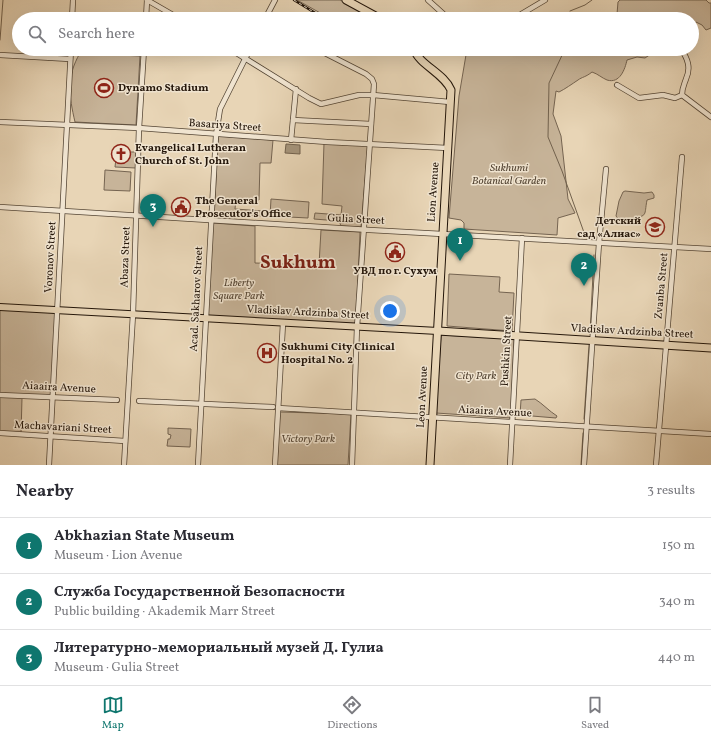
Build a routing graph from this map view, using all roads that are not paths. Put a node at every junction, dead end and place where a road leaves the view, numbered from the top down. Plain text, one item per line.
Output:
1 (73, 0) edge
2 (147, 0) edge
3 (275, 0) edge
4 (346, 0) edge
5 (428, 0) edge
6 (545, 0) edge
7 (72, 12) edge
8 (146, 12) edge
9 (168, 12) edge
10 (269, 12) edge
11 (368, 12) edge
12 (441, 12) edge
13 (525, 12) edge
14 (0, 55) edge
15 (12, 56) edge
16 (18, 56) edge
17 (70, 56) edge
18 (144, 56) edge
19 (242, 56) edge
20 (331, 56) edge
21 (413, 56) edge
22 (419, 56) edge
23 (686, 56) edge
24 (246, 58) junction
25 (70, 59) junction
26 (427, 65) junction
27 (617, 86) dead end
28 (296, 89) junction
29 (373, 95) junction
30 (682, 95) junction
31 (450, 102) junction
32 (711, 117) edge
33 (293, 120) junction
34 (0, 122) edge
35 (66, 124) junction
36 (371, 124) junction
37 (139, 128) junction
38 (216, 135) junction
39 (291, 140) junction
40 (369, 144) junction
41 (448, 148) junction
42 (682, 157) dead end
43 (606, 169) dead end
44 (0, 207) edge
45 (62, 211) junction
46 (136, 215) junction
47 (211, 220) junction
48 (363, 230) junction
49 (442, 234) junction
50 (522, 238) junction
51 (599, 243) junction
52 (675, 247) junction
53 (711, 249) edge
54 (0, 307) edge
55 (57, 310) junction
56 (132, 314) junction
57 (205, 318) junction
58 (283, 323) junction
59 (357, 327) junction
60 (438, 331) junction
61 (517, 337) junction
62 (593, 341) junction
63 (666, 345) junction
64 (711, 348) edge
65 (0, 395) edge
66 (52, 397) junction
67 (117, 400) dead end
68 (138, 401) dead end
69 (201, 404) junction
70 (275, 407) junction
71 (354, 412) junction
72 (433, 417) junction
73 (512, 422) junction
74 (587, 427) junction
75 (659, 431) junction
76 (0, 433) edge
77 (711, 434) edge
78 (50, 436) junction
79 (125, 441) junction
80 (49, 465) edge
81 (124, 465) edge
82 (198, 465) edge
83 (275, 465) edge
84 (352, 465) edge
85 (430, 465) edge
86 (510, 465) edge
87 (584, 465) edge
88 (656, 465) edge

1 - 7 street
2 - 8 street
2 - 9 street
3 - 10 street
4 - 11 highway
5 - 12 street
6 - 13 street
14 - 15 street
16 - 25 street
17 - 25 street, Voronov Street
18 - 37 street, Abaza Street
19 - 24 street
20 - 29 street
21 - 26 highway, Lion Avenue
22 - 26 highway, Lion Avenue
23 - 30 street
24 - 28 street
24 - 38 street, Acad. Sakharov Street
25 - 35 street, Voronov Street
26 - 31 highway, Lion Avenue
27 - 30 street
28 - 29 street
28 - 33 street
29 - 31 street
29 - 36 street
30 - 32 street
31 - 41 highway, Lion Avenue
33 - 36 street
33 - 39 street
34 - 35 street, Basariya Street
35 - 37 street, Basariya Street
35 - 45 street, Voronov Street
36 - 40 street
37 - 38 street, Basariya Street
37 - 46 street, Abaza Street
38 - 39 street, Basariya Street
38 - 47 street, Acad. Sakharov Street
39 - 40 street, Basariya Street
40 - 41 street, Basariya Street
40 - 48 street
41 - 49 highway, Lion Avenue
42 - 52 street, Zvanba Street
43 - 51 street
44 - 45 street, Gulia Street
45 - 46 street, Gulia Street
45 - 55 street, Voronov Street
46 - 47 street, Gulia Street
46 - 56 street, Abaza Street
47 - 48 street, Gulia Street
47 - 57 street, Acad. Sakharov Street
48 - 49 street, Gulia Street
48 - 59 street
49 - 50 street, Gulia Street
49 - 60 highway, Lion Avenue
50 - 51 street, Gulia Street
50 - 61 street, Pushkin Street
51 - 52 street, Gulia Street
51 - 62 street
52 - 53 street, Gulia Street
52 - 63 street, Zvanba Street
54 - 55 main road, Vladislav Ardzinba Street
55 - 56 main road, Vladislav Ardzinba Street
55 - 66 street, Voronov Street
56 - 57 main road, Vladislav Ardzinba Street
56 - 79 street, Abaza Street
57 - 58 main road, Vladislav Ardzinba Street
57 - 69 street, Acad. Sakharov Street
58 - 59 main road, Vladislav Ardzinba Street
58 - 70 street
59 - 60 main road, Vladislav Ardzinba Street
59 - 71 street
60 - 61 highway, Vladislav Ardzinba Street
60 - 72 highway, Leon Avenue
61 - 62 highway, Vladislav Ardzinba Street
61 - 73 street, Pushkin Street
62 - 63 highway, Vladislav Ardzinba Street
62 - 74 street
63 - 64 highway, Vladislav Ardzinba Street
63 - 75 street, Zvanba Street
65 - 66 street, Aiaaira Avenue
66 - 67 street, Aiaaira Avenue
66 - 78 street, Voronov Street
68 - 69 street, Aiaaira Avenue
69 - 70 street, Aiaaira Avenue
69 - 82 street, Acad. Sakharov Street
70 - 71 street, Aiaaira Avenue
70 - 83 street
71 - 72 street, Aiaaira Avenue
71 - 84 street
72 - 73 street, Aiaaira Avenue
72 - 85 highway, Leon Avenue
73 - 74 street, Aiaaira Avenue
73 - 86 street, Pushkin Street
74 - 75 street, Aiaaira Avenue
74 - 87 street
75 - 77 street, Aiaaira Avenue
75 - 88 street, Zvanba Street
76 - 78 street, Machavariani Street
78 - 79 street, Machavariani Street
78 - 80 street, Voronov Street
79 - 81 street, Abaza Street

